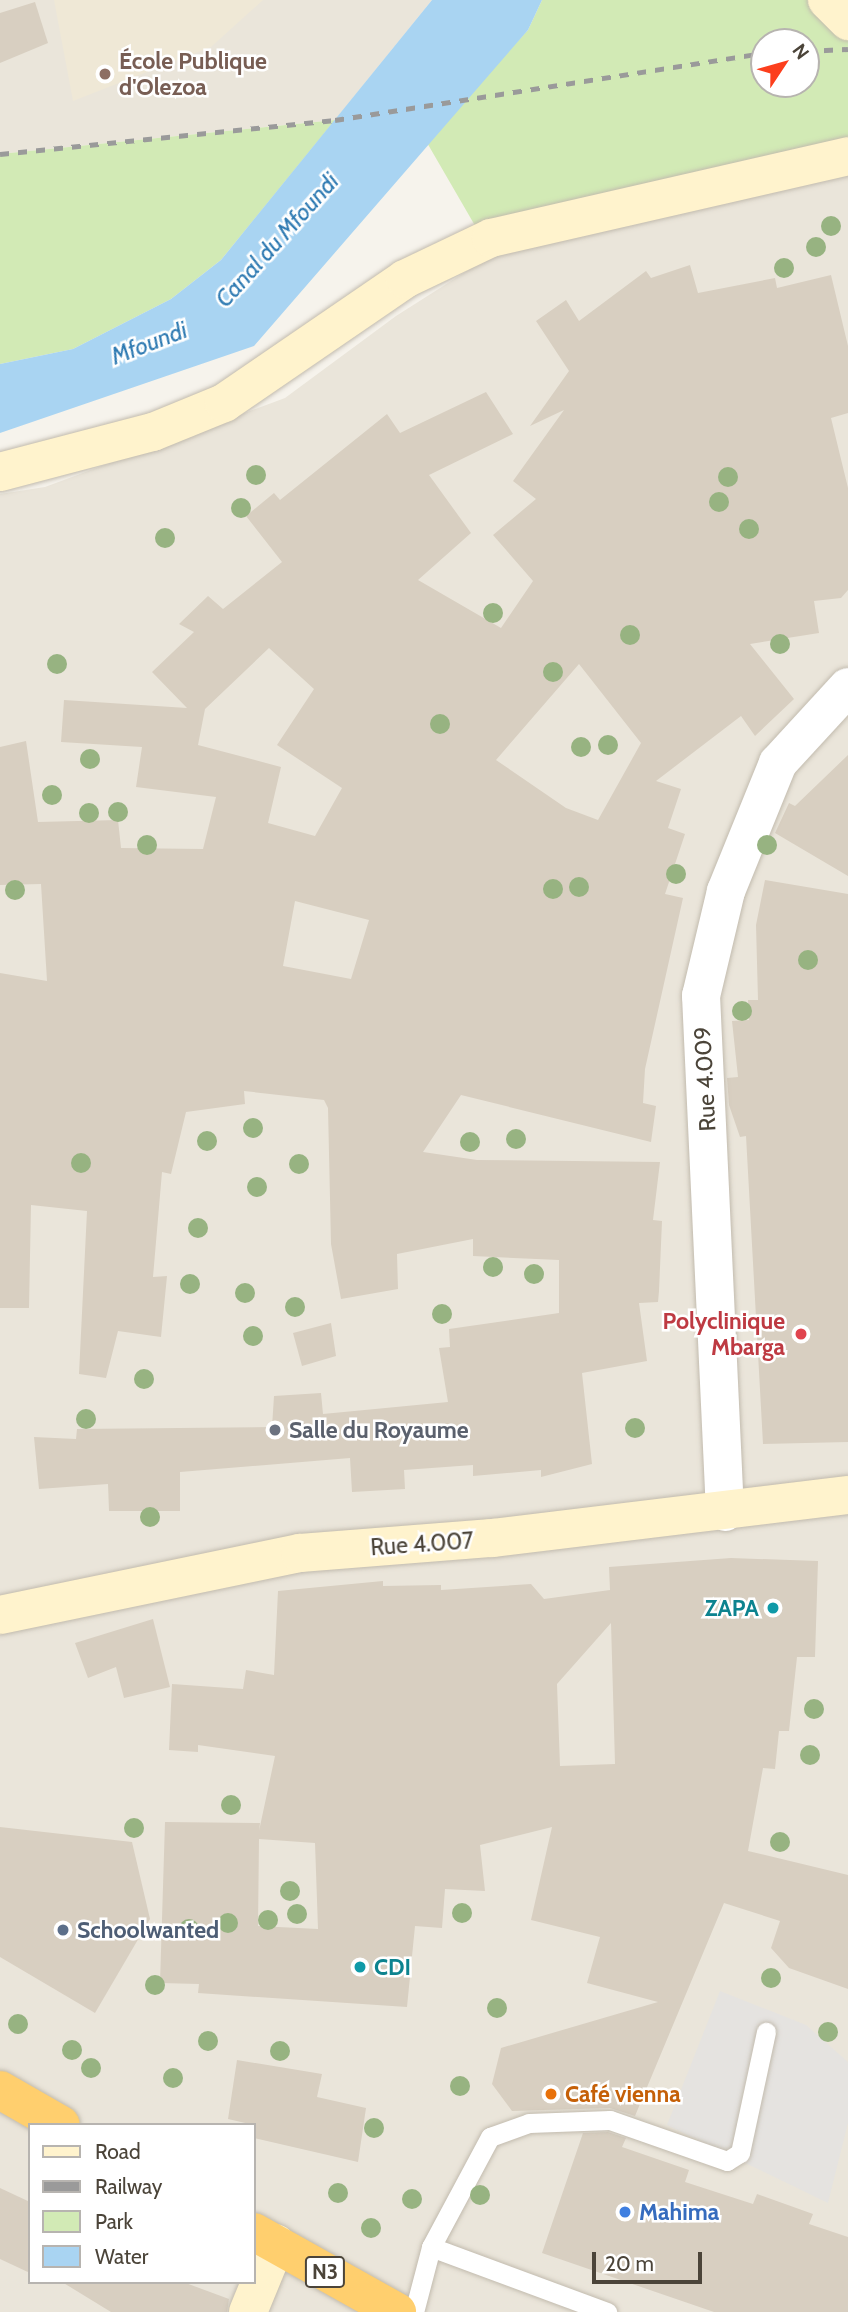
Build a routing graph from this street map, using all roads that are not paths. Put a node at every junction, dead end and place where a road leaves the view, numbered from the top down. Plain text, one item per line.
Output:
1 (827, 0) edge
2 (848, 21) edge
3 (848, 156) edge
4 (0, 472) edge
5 (848, 687) edge
6 (848, 1495) edge
7 (726, 1512) junction
8 (0, 1615) edge
9 (766, 2032) dead end
10 (0, 2090) edge
11 (58, 2123) edge
12 (265, 2238) edge
13 (431, 2246) junction
14 (256, 2277) edge
15 (254, 2284) edge
16 (248, 2312) edge
17 (397, 2312) edge
18 (414, 2312) edge
19 (607, 2312) edge

1 - 2 main road
3 - 4 main road
5 - 7 street, Rue 4.009
6 - 7 main road, Rue 4.007
7 - 8 main road, Rue 4.007
9 - 13 lane
10 - 11 highway
12 - 14 main road
12 - 17 highway, N3
13 - 18 lane
13 - 19 lane
15 - 16 main road

